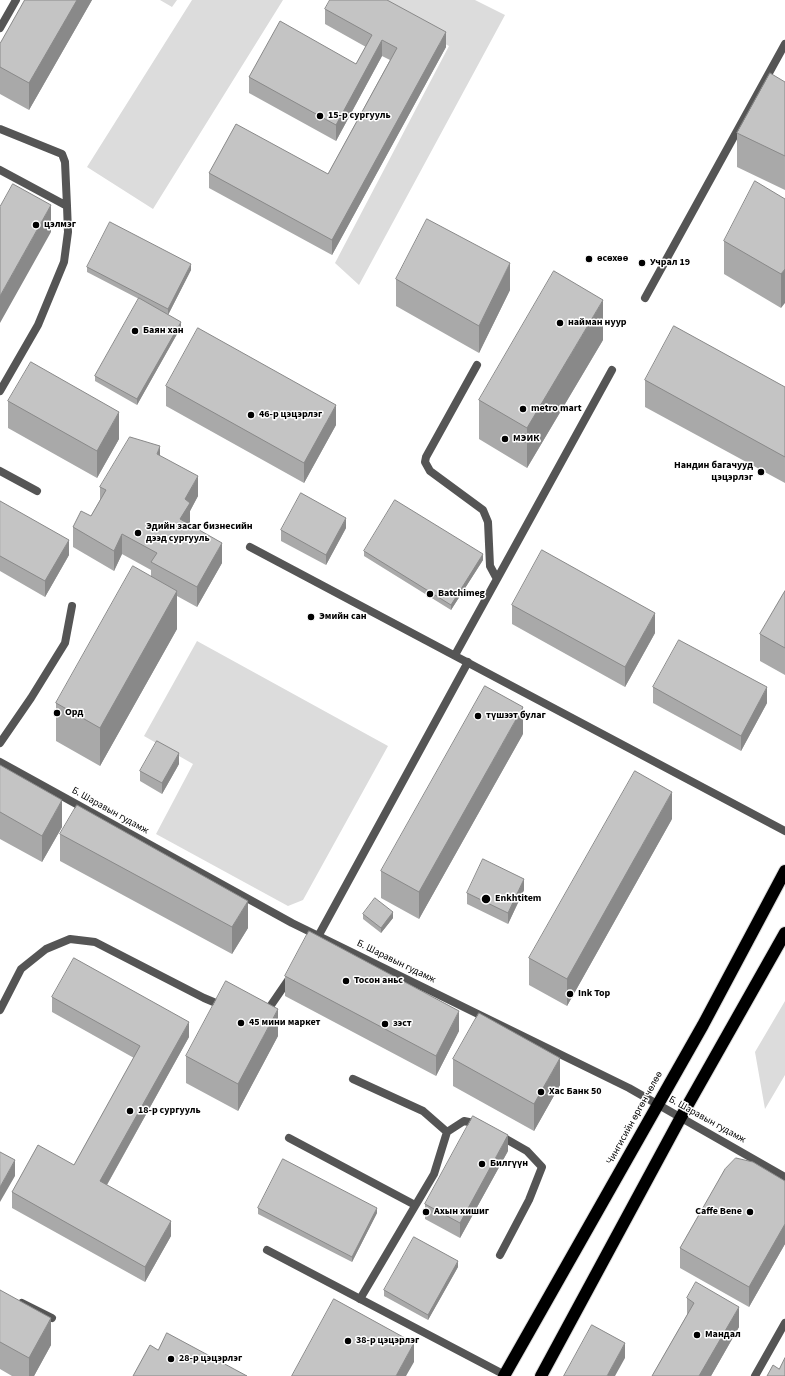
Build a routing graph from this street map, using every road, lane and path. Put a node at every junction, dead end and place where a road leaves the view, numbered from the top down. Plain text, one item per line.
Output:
1 (16, 0) edge
2 (0, 28) edge
3 (785, 44) edge
4 (0, 128) edge
5 (0, 170) edge
6 (67, 206) junction
7 (645, 298) dead end
8 (477, 365) dead end
9 (612, 370) dead end
10 (0, 391) edge
11 (0, 470) edge
12 (37, 491) dead end
13 (250, 547) dead end
14 (497, 579) junction
15 (72, 606) dead end
16 (455, 656) junction
17 (468, 662) junction
18 (0, 743) edge
19 (0, 762) edge
20 (785, 831) edge
21 (785, 871) edge
22 (785, 933) edge
23 (320, 936) junction
24 (309, 950) edge
25 (296, 968) edge
26 (0, 1010) edge
27 (233, 1010) edge
28 (255, 1012) edge
29 (353, 1079) dead end
30 (657, 1104) junction
31 (681, 1117) junction
32 (448, 1132) junction
33 (290, 1138) dead end
34 (785, 1177) edge
35 (415, 1205) junction
36 (267, 1250) dead end
37 (500, 1255) dead end
38 (13, 1298) edge
39 (360, 1299) junction
40 (52, 1318) edge
41 (785, 1322) edge
42 (505, 1376) edge
43 (541, 1376) edge
44 (755, 1376) edge

1 - 2 street
3 - 7 street
4 - 6 street
5 - 6 street
6 - 10 street
8 - 14 street
9 - 14 street
11 - 12 street
13 - 16 street
14 - 16 street
15 - 18 street
16 - 17 street
17 - 20 street
17 - 23 street
19 - 23 street, Б. Шаравын гудамж
21 - 30 highway, Чингисийн өргөн чөлөө
22 - 31 highway
23 - 24 street
23 - 30 street, Б. Шаравын гудамж
25 - 28 street
26 - 27 street
29 - 32 street
30 - 31 street, Б. Шаравын гудамж
30 - 42 highway, Чингисийн өргөн чөлөө
31 - 34 street, Б. Шаравын гудамж
31 - 43 highway
32 - 35 street
32 - 37 street
33 - 35 street
35 - 39 street
36 - 39 street
38 - 40 street
39 - 42 street
41 - 44 street

